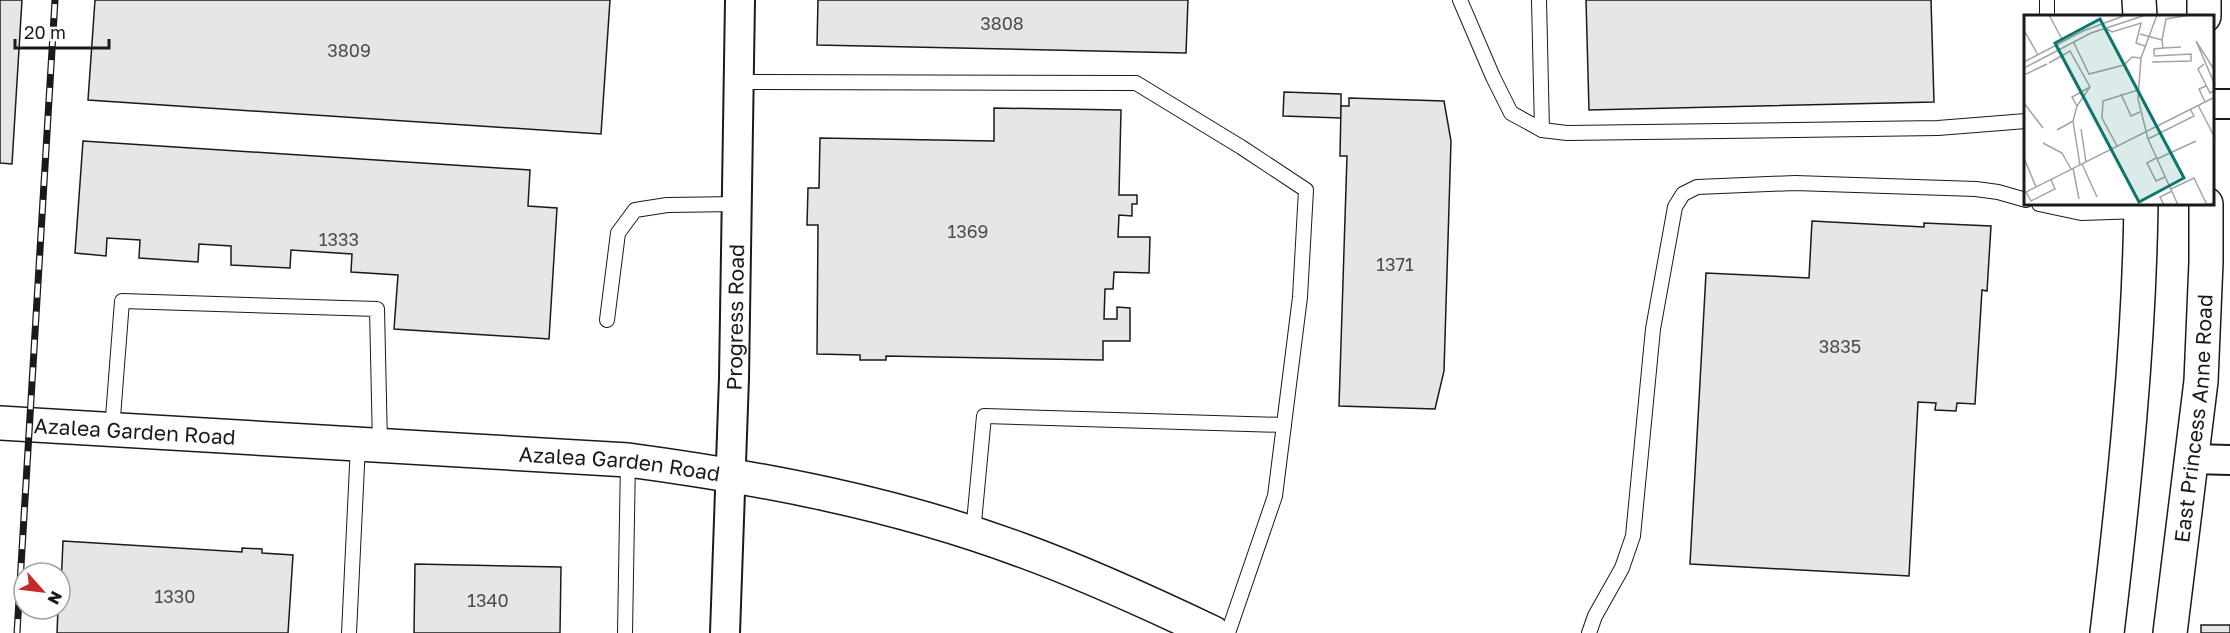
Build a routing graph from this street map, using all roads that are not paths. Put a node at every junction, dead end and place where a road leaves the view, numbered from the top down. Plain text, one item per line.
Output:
1 (740, 0) edge
2 (1460, 0) edge
3 (1539, 0) edge
4 (2139, 0) edge
5 (2140, 15) edge
6 (738, 82) junction
7 (2024, 121) edge
8 (1542, 130) junction
9 (2024, 199) edge
10 (737, 204) junction
11 (2048, 206) edge
12 (2206, 206) edge
13 (2141, 208) edge
14 (607, 320) dead end
15 (0, 423) edge
16 (1284, 425) junction
17 (112, 430) junction
18 (369, 445) junction
19 (2193, 459) junction
20 (628, 460) junction
21 (2230, 460) edge
22 (730, 474) junction
23 (973, 533) junction
24 (349, 633) edge
25 (625, 633) edge
26 (725, 633) edge
27 (1213, 633) edge
28 (1228, 633) edge
29 (1589, 633) edge
30 (2107, 633) edge
31 (2170, 633) edge

1 - 6 street, Progress Road
2 - 8 lane
3 - 8 lane
4 - 5 main road
6 - 10 street, Progress Road
6 - 16 lane
7 - 8 lane
9 - 29 lane
10 - 14 lane
10 - 22 street, Progress Road
11 - 13 lane
12 - 19 main road, East Princess Anne Road
13 - 30 main road
15 - 17 main road, Azalea Garden Road
16 - 23 lane
16 - 28 lane
17 - 18 main road, Azalea Garden Road
17 - 18 lane
18 - 20 main road, Azalea Garden Road
18 - 24 lane
19 - 21 street
19 - 31 main road, East Princess Anne Road
20 - 22 main road, Azalea Garden Road
20 - 25 lane
22 - 23 main road, Azalea Garden Road
22 - 26 street, Progress Road
23 - 27 main road, Azalea Garden Road

